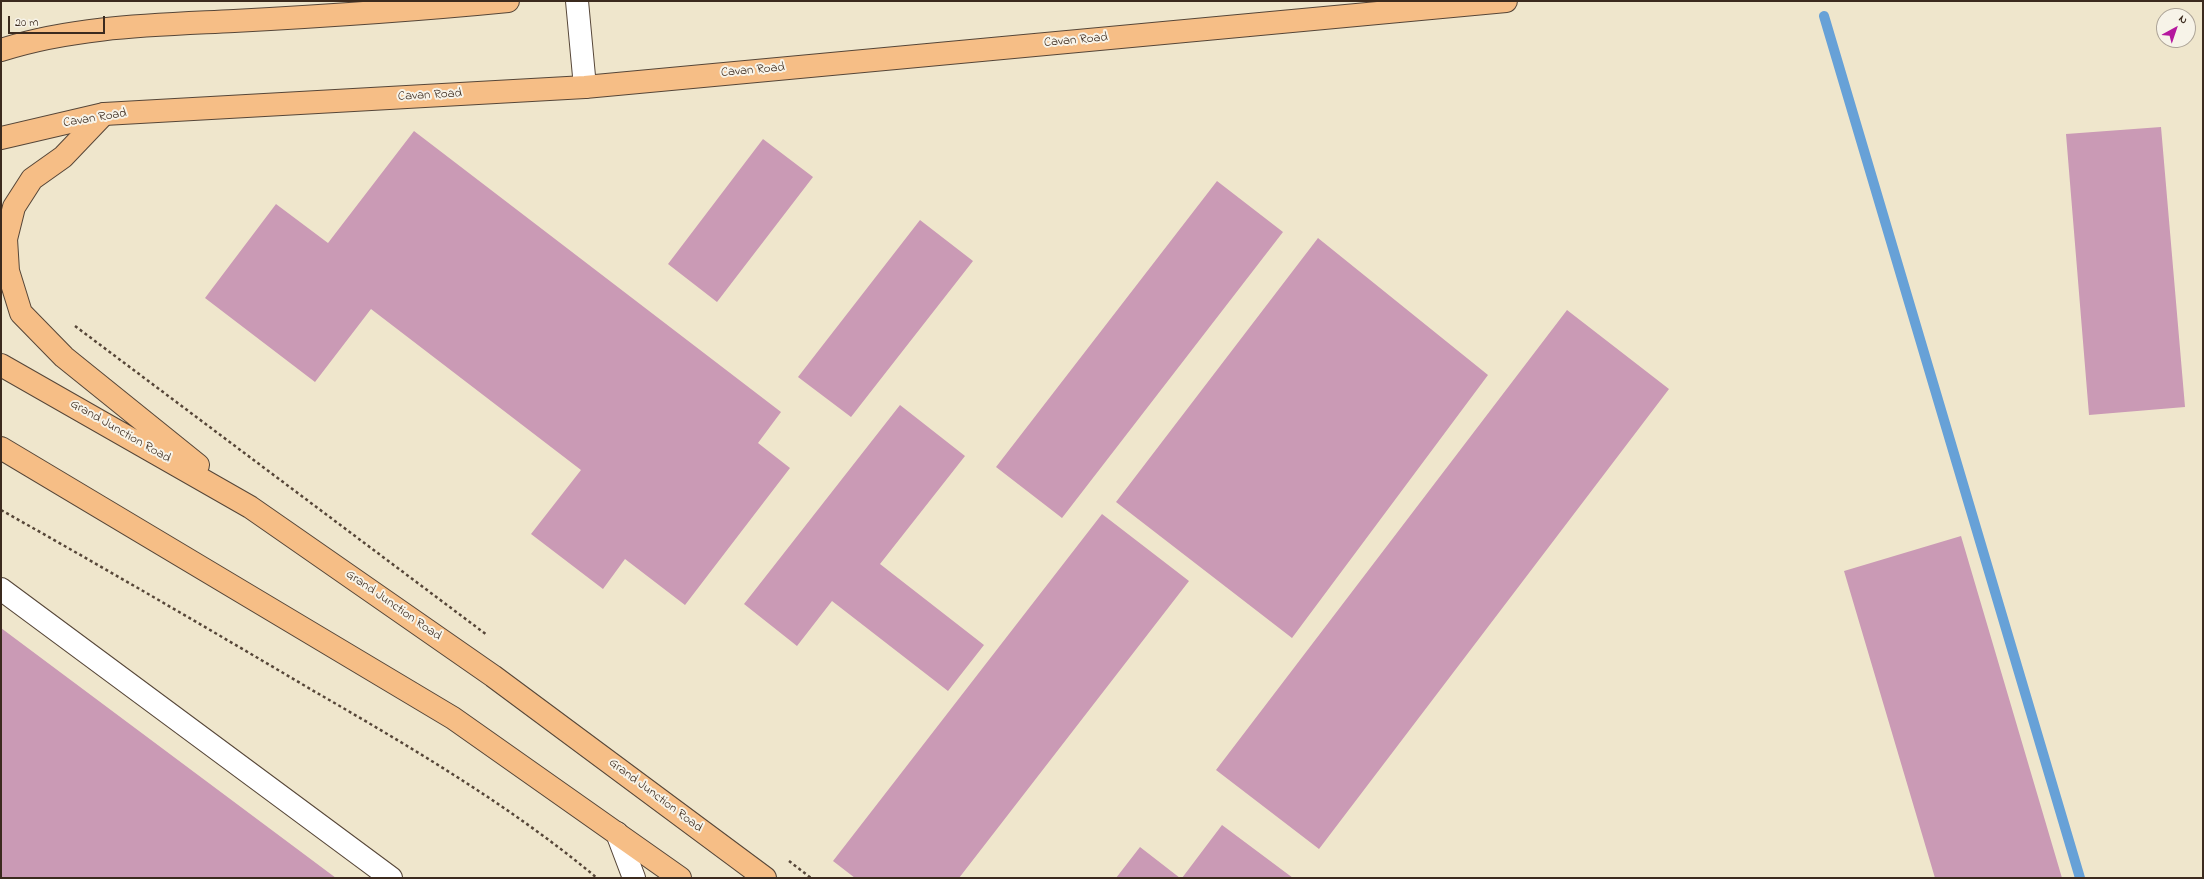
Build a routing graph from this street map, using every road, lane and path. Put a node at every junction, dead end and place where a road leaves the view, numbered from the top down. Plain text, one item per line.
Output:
1 (430, 1) edge
2 (508, 1) edge
3 (577, 1) edge
4 (1506, 1) edge
5 (408, 11) junction
6 (1, 50) edge
7 (585, 87) junction
8 (104, 114) junction
9 (1, 138) edge
10 (73, 324) dead end
11 (1, 365) edge
12 (1, 448) edge
13 (1, 461) edge
14 (85, 498) junction
15 (250, 507) junction
16 (1, 510) edge
17 (1, 589) edge
18 (493, 639) dead end
19 (617, 833) junction
20 (785, 859) dead end
21 (759, 876) edge
22 (391, 878) edge
23 (597, 878) edge
24 (634, 878) edge
25 (680, 878) edge
26 (811, 878) edge

1 - 5 main road
2 - 5 main road
3 - 7 street
4 - 7 main road, Cavan Road
5 - 6 main road
7 - 8 main road, Cavan Road
8 - 9 main road, Cavan Road
8 - 15 main road
10 - 18 path
11 - 15 main road, Grand Junction Road
12 - 14 main road
13 - 14 main road
14 - 19 main road
15 - 21 main road, Grand Junction Road
16 - 23 path
17 - 22 street
19 - 24 street
19 - 25 main road
20 - 26 path

